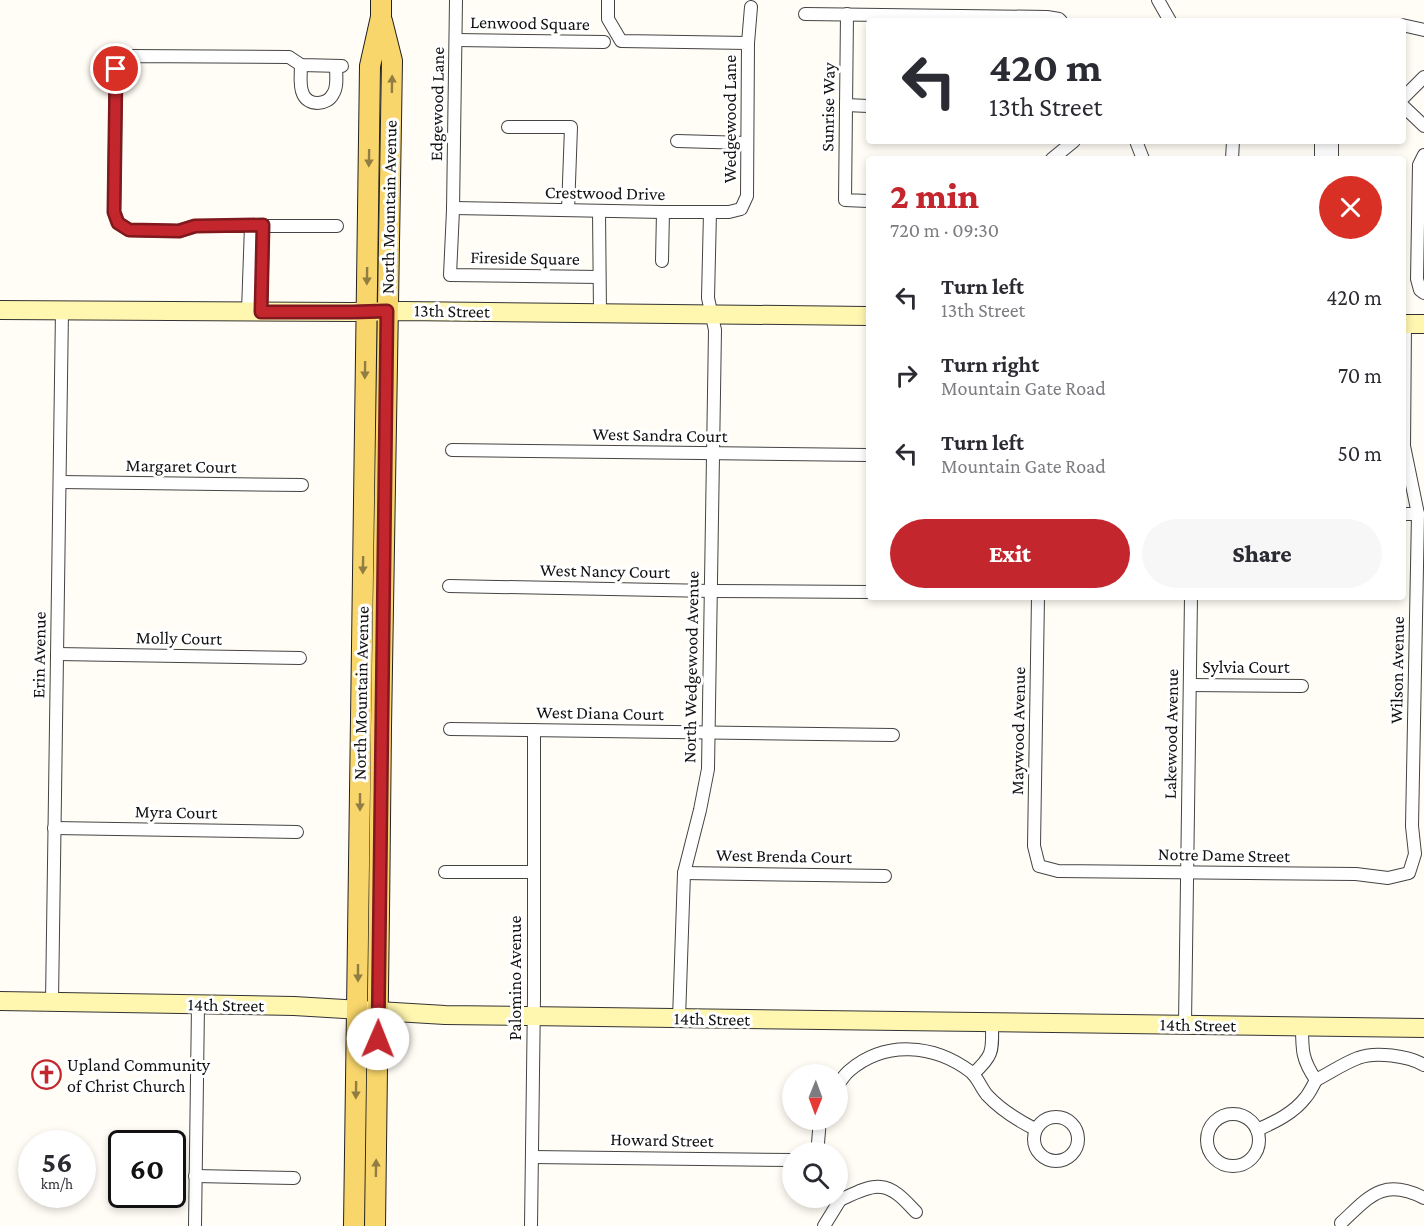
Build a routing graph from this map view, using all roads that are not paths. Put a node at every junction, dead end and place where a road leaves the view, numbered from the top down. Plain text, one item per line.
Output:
1 (456, 0) edge
2 (608, 0) edge
3 (1158, 0) edge
4 (751, 7) dead end
5 (381, 9) edge
6 (806, 14) dead end
7 (847, 14) junction
8 (1053, 18) edge
9 (1168, 18) edge
10 (1406, 27) edge
11 (1424, 30) edge
12 (456, 40) junction
13 (604, 42) dead end
14 (748, 43) junction
15 (301, 66) junction
16 (1424, 77) edge
17 (1406, 95) edge
18 (846, 105) junction
19 (866, 106) edge
20 (1406, 109) edge
21 (1424, 126) edge
22 (508, 127) dead end
23 (677, 141) dead end
24 (747, 142) junction
25 (1070, 144) edge
26 (1424, 155) edge
27 (1056, 156) edge
28 (747, 196) joint
29 (866, 201) edge
30 (453, 208) junction
31 (568, 210) junction
32 (599, 211) junction
33 (663, 212) junction
34 (710, 212) junction
35 (257, 225) junction
36 (337, 226) dead end
37 (662, 261) dead end
38 (450, 275) joint
39 (599, 277) junction
40 (1424, 293) edge
41 (0, 310) edge
42 (62, 310) junction
43 (366, 311) junction
44 (387, 311) junction
45 (255, 312) junction
46 (600, 312) junction
47 (711, 314) junction
48 (866, 316) edge
49 (1406, 324) edge
50 (1424, 324) edge
51 (452, 450) dead end
52 (713, 453) junction
53 (866, 455) edge
54 (1406, 456) edge
55 (60, 482) junction
56 (302, 485) dead end
57 (1406, 514) edge
58 (1418, 514) junction
59 (449, 586) dead end
60 (712, 591) junction
61 (866, 592) edge
62 (1038, 600) edge
63 (1191, 600) edge
64 (57, 654) junction
65 (300, 658) dead end
66 (1190, 685) junction
67 (1302, 686) dead end
68 (450, 729) dead end
69 (534, 730) junction
70 (709, 733) junction
71 (893, 735) dead end
72 (54, 828) junction
73 (297, 832) dead end
74 (1039, 866) joint
75 (445, 872) dead end
76 (533, 872) junction
77 (1188, 872) junction
78 (684, 873) junction
79 (1409, 873) joint
80 (885, 876) dead end
81 (0, 1001) edge
82 (52, 1002) junction
83 (198, 1005) junction
84 (358, 1010) junction
85 (379, 1011) junction
86 (534, 1016) junction
87 (680, 1019) junction
88 (992, 1022) junction
89 (1185, 1024) junction
90 (1302, 1026) junction
91 (1424, 1028) edge
92 (1424, 1065) edge
93 (848, 1072) edge
94 (974, 1074) junction
95 (1316, 1080) junction
96 (1035, 1129) dead end
97 (1257, 1130) junction
98 (532, 1157) junction
99 (782, 1160) edge
100 (195, 1176) junction
101 (294, 1178) dead end
102 (848, 1195) edge
103 (1424, 1198) edge
104 (833, 1208) edge
105 (916, 1212) dead end
106 (1341, 1223) dead end
107 (195, 1226) edge
108 (354, 1226) edge
109 (375, 1226) edge
110 (531, 1226) edge
111 (824, 1226) edge

1 - 12 street, Edgewood Lane
2 - 14 street, Wedgewood Lane
3 - 9 street
4 - 14 street, Wedgewood Lane
5 -> 43 main road, North Mountain Avenue
44 -> 5 main road, North Mountain Avenue
6 - 7 street
7 - 8 street
7 - 18 street, Sunrise Way
10 - 11 street
12 - 13 street, Lenwood Square
12 - 30 street, Edgewood Lane
14 - 24 street, Wedgewood Lane
15 - 15 street
15 - 35 street
16 - 17 street
18 - 19 street
18 - 29 street, Sunrise Way
20 - 21 street
22 - 31 street
23 - 24 street
24 - 28 street, Wedgewood Lane
25 - 27 street
26 - 40 street
28 - 34 street, Crestwood Drive
30 - 31 street, Crestwood Drive
30 - 38 street, Edgewood Lane
31 - 32 street, Crestwood Drive
32 - 33 street, Crestwood Drive
32 - 39 street
33 - 34 street, Crestwood Drive
33 - 37 street
34 - 47 street, North Wedgewood Avenue
35 - 36 street
35 - 45 street
38 - 39 street, Fireside Square
39 - 46 street
41 - 42 street, 13th Street
42 - 45 street, 13th Street
42 - 55 street, Erin Avenue
43 - 44 street, 13th Street
43 - 45 street, 13th Street
43 -> 84 main road, North Mountain Avenue
44 - 46 street, 13th Street
44 - 85 main road, North Mountain Avenue
46 - 47 street, 13th Street
47 - 48 street, 13th Street
47 - 52 street, North Wedgewood Avenue
49 - 50 street
51 - 52 street, West Sandra Court
52 - 53 street, West Sandra Court
52 - 60 street, North Wedgewood Avenue
54 - 58 street, Wilson Avenue
55 - 56 street, Margaret Court
55 - 64 street, Erin Avenue
57 - 58 street
58 - 79 street, Wilson Avenue
59 - 60 street, West Nancy Court
60 - 61 street, West Nancy Court
60 - 70 street, North Wedgewood Avenue
62 - 74 street, Maywood Avenue
63 - 66 street, Lakewood Avenue
64 - 65 street, Molly Court
64 - 72 street, Erin Avenue
66 - 67 street, Sylvia Court
66 - 77 street, Lakewood Avenue
68 - 69 street, West Diana Court
69 - 70 street, West Diana Court
69 - 76 street, Palomino Avenue
70 - 71 street, West Diana Court
70 - 78 street, North Wedgewood Avenue
72 - 73 street, Myra Court
72 - 82 street, Erin Avenue
74 - 77 street, Notre Dame Street
75 - 76 street
76 - 86 street, Palomino Avenue
77 - 79 street, Notre Dame Street
77 - 89 street, Lakewood Avenue
78 - 80 street, West Brenda Court
78 - 87 street, North Wedgewood Avenue
81 - 82 street, 14th Street
82 - 83 street, 14th Street
83 - 84 street, 14th Street
83 - 100 street
84 - 85 street, 14th Street
84 -> 108 main road, North Mountain Avenue
85 - 86 street, 14th Street
109 -> 85 main road, North Mountain Avenue
86 - 87 street, 14th Street
86 - 98 street, Palomino Avenue
87 - 88 street, 14th Street
88 - 89 street, 14th Street
88 - 94 street
89 - 90 street, 14th Street
90 - 91 street, 14th Street
90 - 95 street
92 - 95 street
93 - 94 street
94 - 96 street
95 - 97 street
97 - 97 street
98 - 99 street, Howard Street
98 - 110 street, Palomino Avenue
100 - 101 street
100 - 107 street
102 - 105 street
103 - 106 street
104 - 111 street

